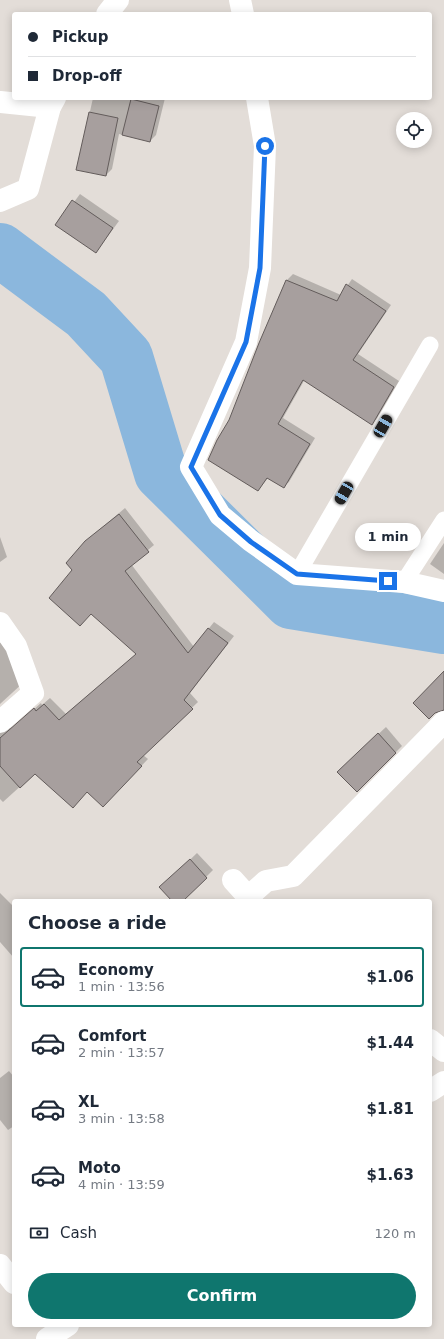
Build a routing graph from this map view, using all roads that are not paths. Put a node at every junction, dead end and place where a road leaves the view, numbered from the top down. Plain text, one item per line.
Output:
1 (118, 0) edge
2 (240, 0) edge
3 (109, 12) edge
4 (243, 12) edge
5 (257, 100) edge
6 (0, 102) edge
7 (53, 102) edge
8 (0, 200) edge
9 (430, 346) dead end
10 (444, 520) edge
11 (297, 574) junction
12 (404, 582) junction
13 (444, 591) edge
14 (0, 623) edge
15 (0, 722) edge
16 (444, 722) edge
17 (233, 880) dead end
18 (250, 899) edge
19 (432, 1042) edge
20 (444, 1051) edge
21 (444, 1082) edge
22 (432, 1090) edge
23 (0, 1265) edge
24 (12, 1280) edge

1 - 3 street
2 - 4 street
5 - 11 street
6 - 7 street
7 - 8 street
9 - 11 lane
10 - 12 lane
11 - 12 street
12 - 13 street
14 - 15 street
16 - 18 street
17 - 18 street
19 - 20 street
21 - 22 street
23 - 24 street

